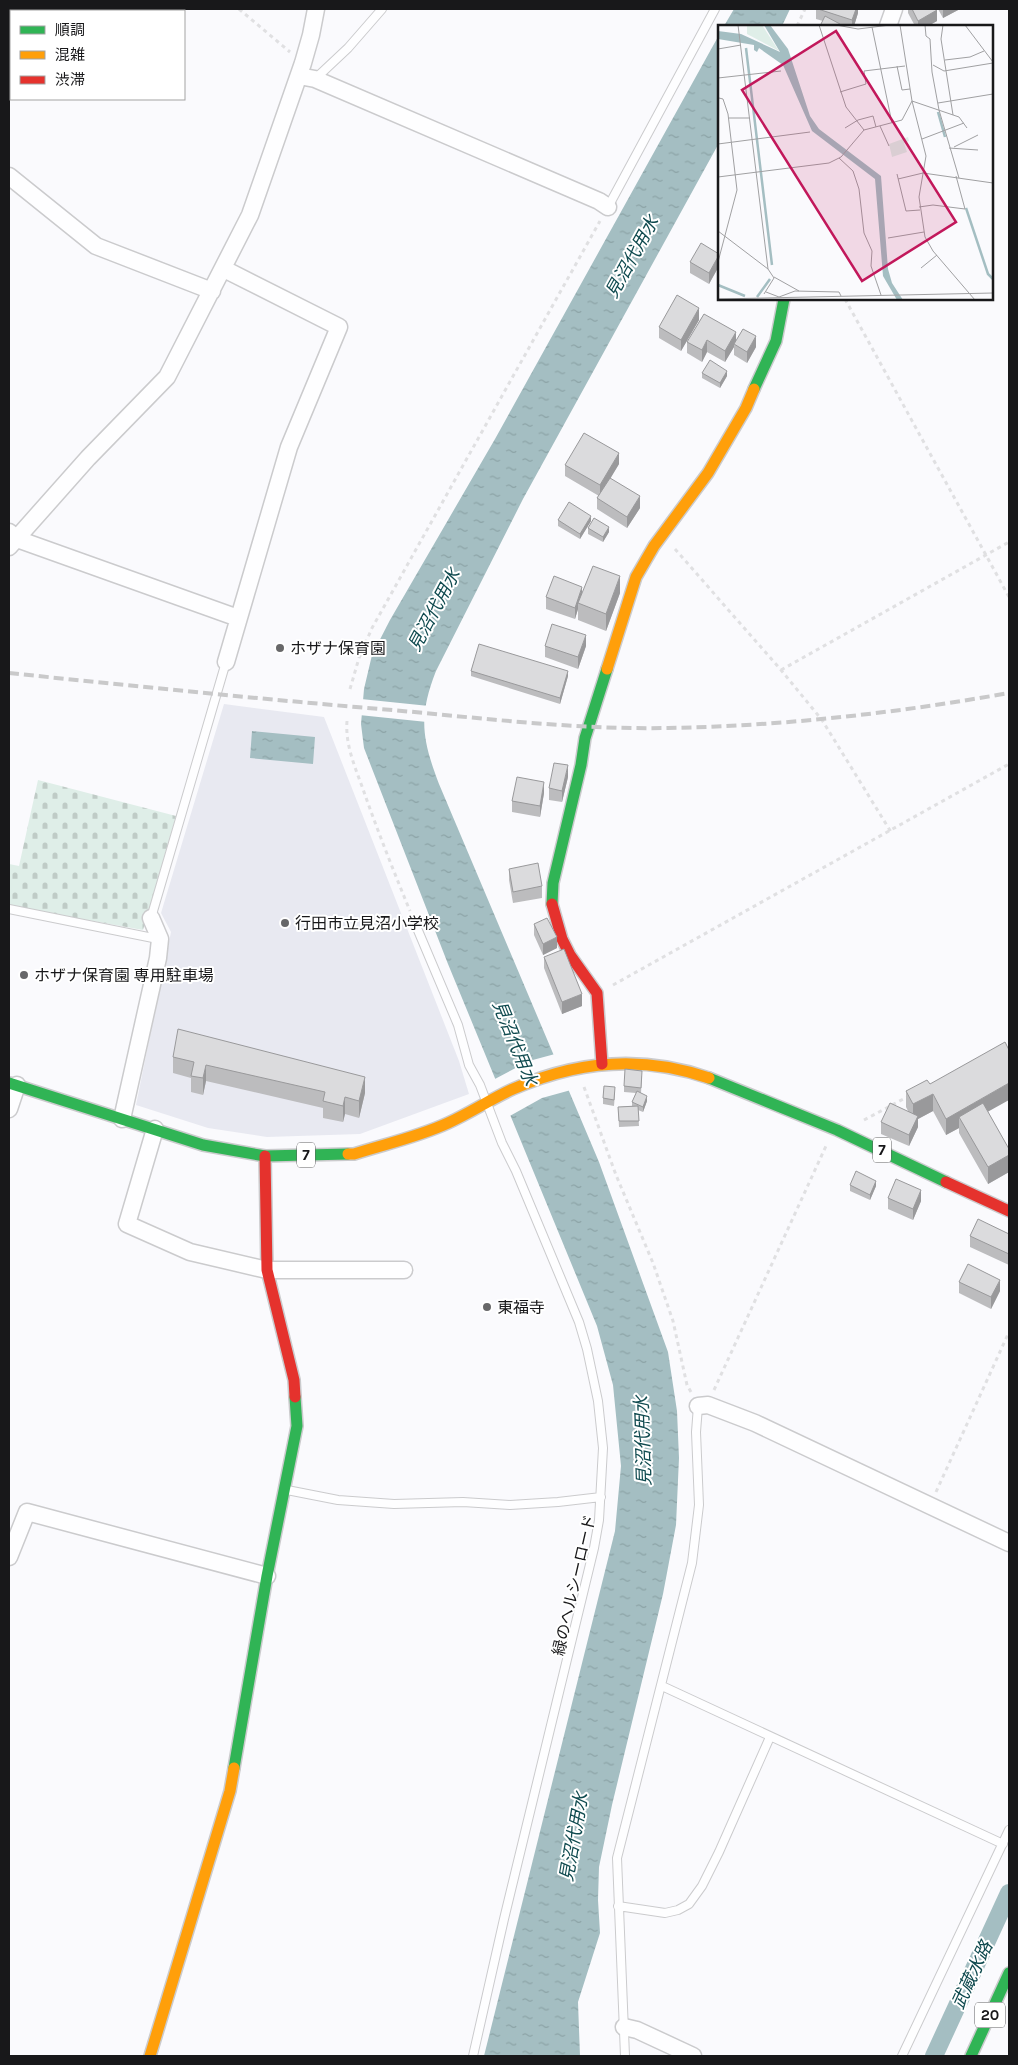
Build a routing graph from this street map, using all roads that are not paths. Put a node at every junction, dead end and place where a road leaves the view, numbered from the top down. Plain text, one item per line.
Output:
1 (316, 9) edge
2 (382, 9) edge
3 (715, 9) edge
4 (894, 9) edge
5 (888, 25) edge
6 (306, 73) junction
7 (9, 176) edge
8 (608, 207) joint
9 (224, 269) junction
10 (212, 291) junction
11 (784, 300) edge
12 (11, 540) edge
13 (238, 618) junction
14 (226, 662) joint
15 (9, 909) edge
16 (151, 918) joint
17 (414, 921) road end
18 (160, 939) junction
19 (602, 1064) junction
20 (13, 1084) edge
21 (490, 1102) junction
22 (9, 1109) edge
23 (122, 1119) junction
24 (155, 1129) junction
25 (265, 1156) junction
26 (1009, 1210) edge
27 (267, 1270) junction
28 (404, 1270) dead end
29 (703, 1405) joint
30 (284, 1490) junction
31 (601, 1497) junction
32 (1009, 1543) edge
33 (9, 1558) edge
34 (267, 1576) junction
35 (662, 1686) junction
36 (770, 1737) junction
37 (1009, 1830) edge
38 (1003, 1844) junction
39 (618, 1906) junction
40 (1009, 1973) edge
41 (624, 2027) junction
42 (150, 2056) edge
43 (473, 2056) edge
44 (625, 2056) edge
45 (693, 2056) edge
46 (902, 2056) edge
47 (971, 2056) edge

1 - 6 street
2 - 6 lane
3 - 8 lane
4 - 5 street
6 - 8 street
6 - 9 street
7 - 10 street
9 - 10 street
9 - 13 street
10 - 12 street
11 - 19 street
12 - 13 street
13 - 14 street
14 - 16 lane
15 - 18 lane
16 - 18 street
17 - 21 lane
18 - 23 street
19 - 21 street, 7
19 - 26 street, 7
20 - 22 street
20 - 23 street, 7
21 - 25 street, 7
21 - 31 lane
23 - 24 street, 7
24 - 25 street, 7
24 - 27 street
25 - 27 street
27 - 28 street
27 - 30 street
29 - 32 street
29 - 35 lane
30 - 31 lane
30 - 34 street
31 - 43 lane
33 - 34 street
34 - 42 street
35 - 36 lane
35 - 39 lane
36 - 38 lane
36 - 39 lane
37 - 38 lane
38 - 46 lane
39 - 41 lane
40 - 47 street, 20
41 - 44 lane
41 - 45 street

